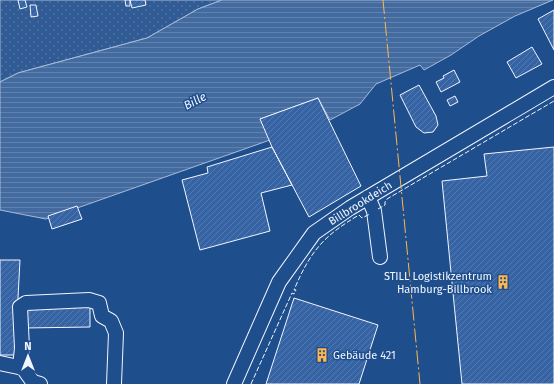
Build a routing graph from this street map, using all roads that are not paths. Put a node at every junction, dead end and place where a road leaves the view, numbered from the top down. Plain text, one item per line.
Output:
1 (554, 87) edge
2 (368, 197) junction
3 (380, 257) dead end
4 (0, 362) edge
5 (20, 367) junction
6 (40, 384) edge
7 (114, 384) edge
8 (234, 384) edge

1 - 2 street, Billbrookdeich
2 - 3 street
2 - 8 street, Billbrookdeich
4 - 5 street
5 - 6 street
5 - 7 street

